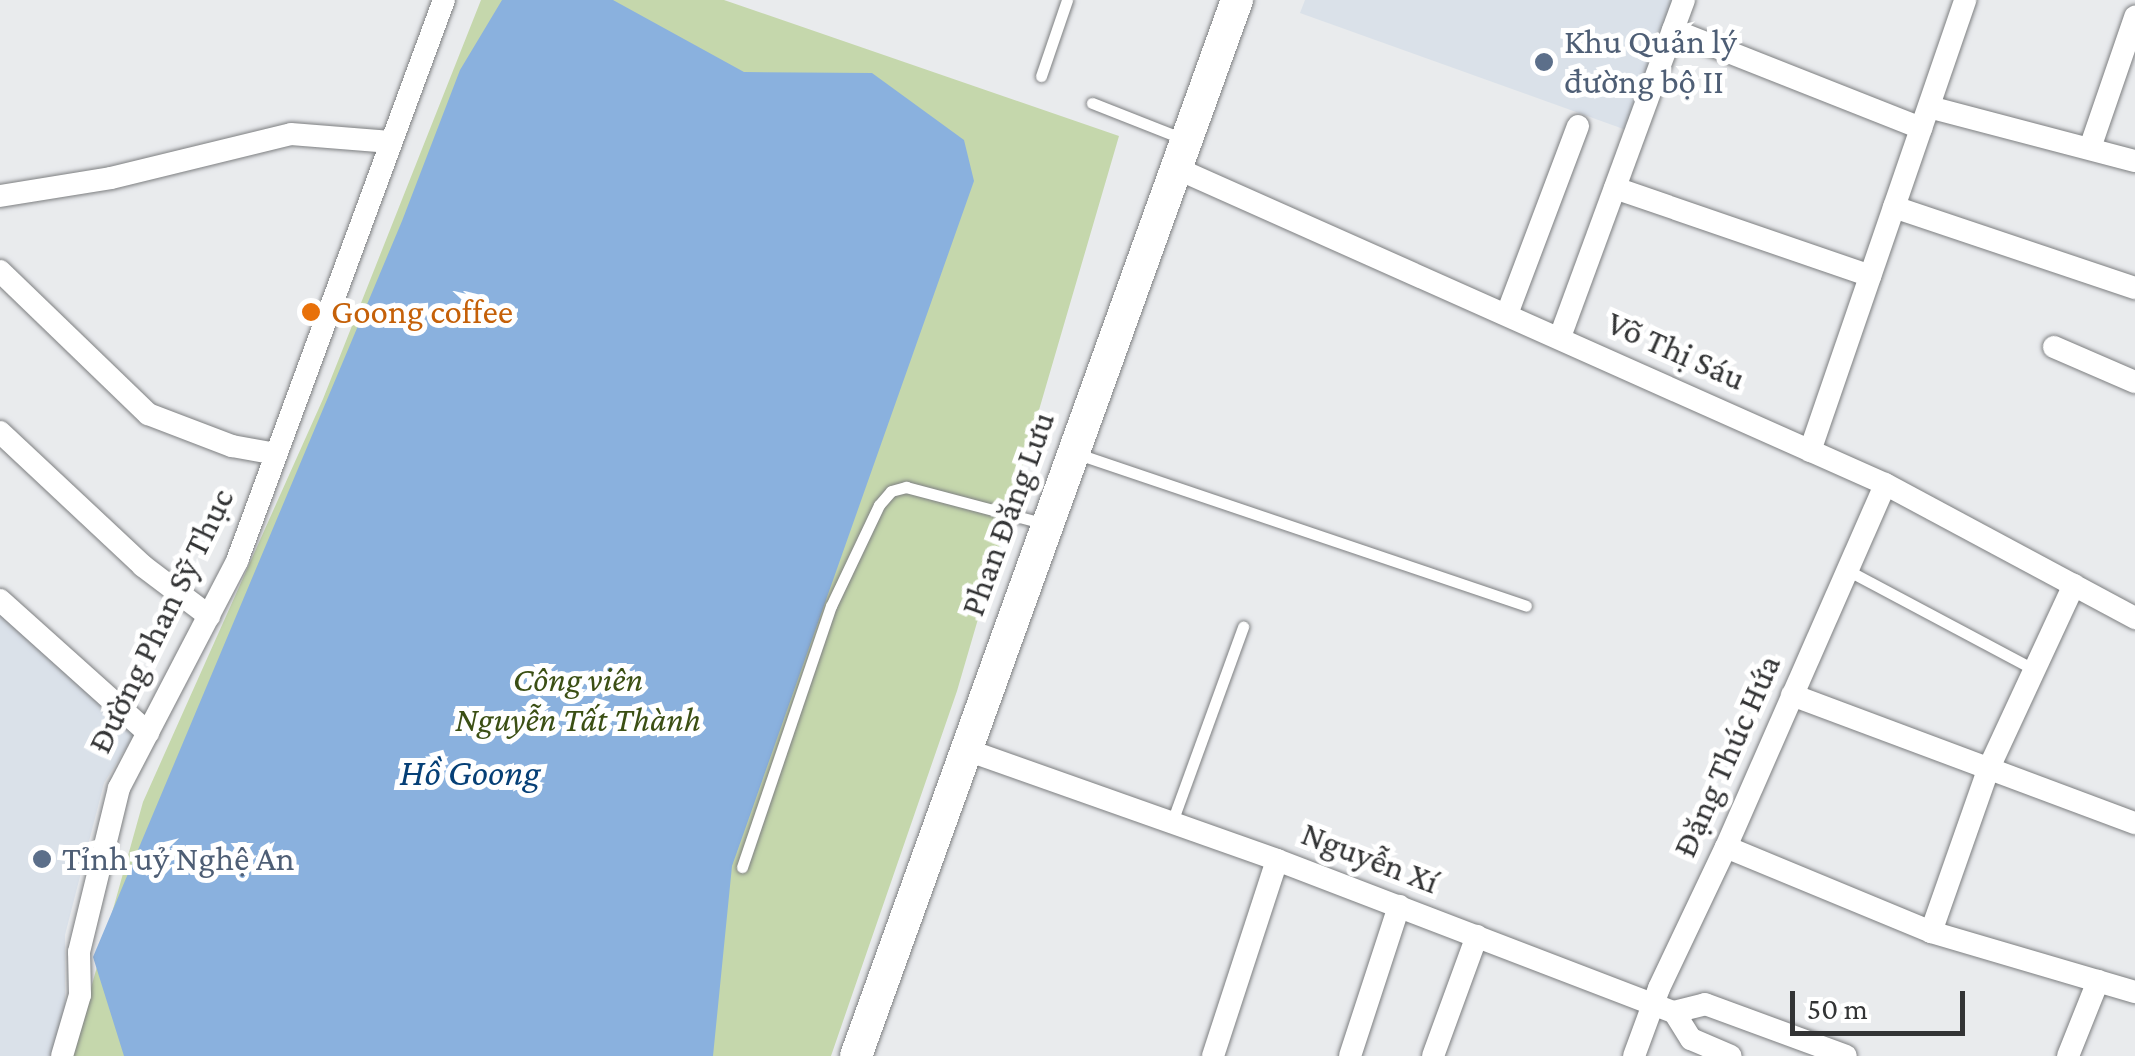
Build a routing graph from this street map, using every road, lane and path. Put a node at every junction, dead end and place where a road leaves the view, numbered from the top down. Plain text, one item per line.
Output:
1 (444, 0) edge
2 (1066, 0) edge
3 (1237, 0) edge
4 (1684, 0) edge
5 (1966, 0) edge
6 (2135, 18) edge
7 (1673, 30) junction
8 (1041, 76) dead end
9 (1092, 103) dead end
10 (1925, 118) junction
11 (1578, 126) dead end
12 (391, 142) junction
13 (2090, 148) junction
14 (1182, 154) junction
15 (2135, 161) edge
16 (1615, 188) junction
17 (0, 196) edge
18 (1894, 206) junction
19 (0, 271) edge
20 (1870, 276) junction
21 (2135, 288) edge
22 (1507, 314) junction
23 (1560, 337) junction
24 (2054, 347) dead end
25 (2135, 382) edge
26 (0, 432) edge
27 (1810, 450) junction
28 (1072, 452) junction
29 (276, 454) junction
30 (1885, 484) junction
31 (1046, 524) junction
32 (1847, 570) junction
33 (2074, 585) junction
34 (0, 600) edge
35 (1526, 606) dead end
36 (208, 616) junction
37 (2135, 618) edge
38 (1244, 627) dead end
39 (2034, 670) junction
40 (1792, 696) junction
41 (148, 733) junction
42 (967, 750) junction
43 (1988, 770) junction
44 (1172, 822) junction
45 (2135, 823) edge
46 (1726, 846) junction
47 (1277, 860) junction
48 (742, 867) dead end
49 (1399, 906) junction
50 (1931, 932) junction
51 (1477, 936) junction
52 (2098, 981) junction
53 (2135, 992) edge
54 (1664, 1008) junction
55 (865, 1053) edge
56 (62, 1056) edge
57 (1214, 1056) edge
58 (1350, 1056) edge
59 (1433, 1056) edge
60 (1634, 1056) edge
61 (1731, 1056) edge
62 (1846, 1056) edge
63 (2068, 1056) edge

1 - 12 street, Đường Phan Sỹ Thục
2 - 8 lane
3 - 14 street, Phan Đăng Lưu
4 - 7 street
5 - 10 street
6 - 13 street
7 - 10 street
7 - 16 street
9 - 14 lane
10 - 13 street
10 - 18 street
11 - 22 street
12 - 17 street
12 - 29 street, Đường Phan Sỹ Thục
13 - 15 street
14 - 22 street, Võ Thị Sáu
14 - 28 street, Phan Đăng Lưu
16 - 20 street
16 - 23 street
18 - 20 street
18 - 21 street
19 - 29 street
20 - 27 street
22 - 23 street, Võ Thị Sáu
23 - 27 street, Võ Thị Sáu
24 - 25 street
26 - 36 street
27 - 30 street, Võ Thị Sáu
28 - 31 street, Phan Đăng Lưu
28 - 35 lane
29 - 36 street, Đường Phan Sỹ Thục
30 - 32 street, Đặng Thúc Hứa
30 - 33 street, Võ Thị Sáu
31 - 42 street, Phan Đăng Lưu
31 - 48 lane
32 - 39 lane
32 - 40 street, Đặng Thúc Hứa
33 - 37 street, Võ Thị Sáu
33 - 39 street
34 - 41 street
36 - 41 street, Đường Phan Sỹ Thục
38 - 44 lane
39 - 43 street
40 - 43 street
40 - 46 street, Đặng Thúc Hứa
41 - 56 street, Đường Phan Sỹ Thục
42 - 44 street, Nguyễn Xí
42 - 55 street, Phan Đăng Lưu
43 - 45 street
43 - 50 street
44 - 47 street, Nguyễn Xí
46 - 50 street
46 - 54 street, Đặng Thúc Hứa
47 - 49 street, Nguyễn Xí
47 - 57 street
49 - 51 street, Nguyễn Xí
49 - 58 street
50 - 52 street
51 - 54 street, Nguyễn Xí
51 - 59 street
52 - 53 street
52 - 63 street
54 - 60 street, Đặng Thúc Hứa
54 - 61 street, Nguyễn Xí
54 - 62 street

